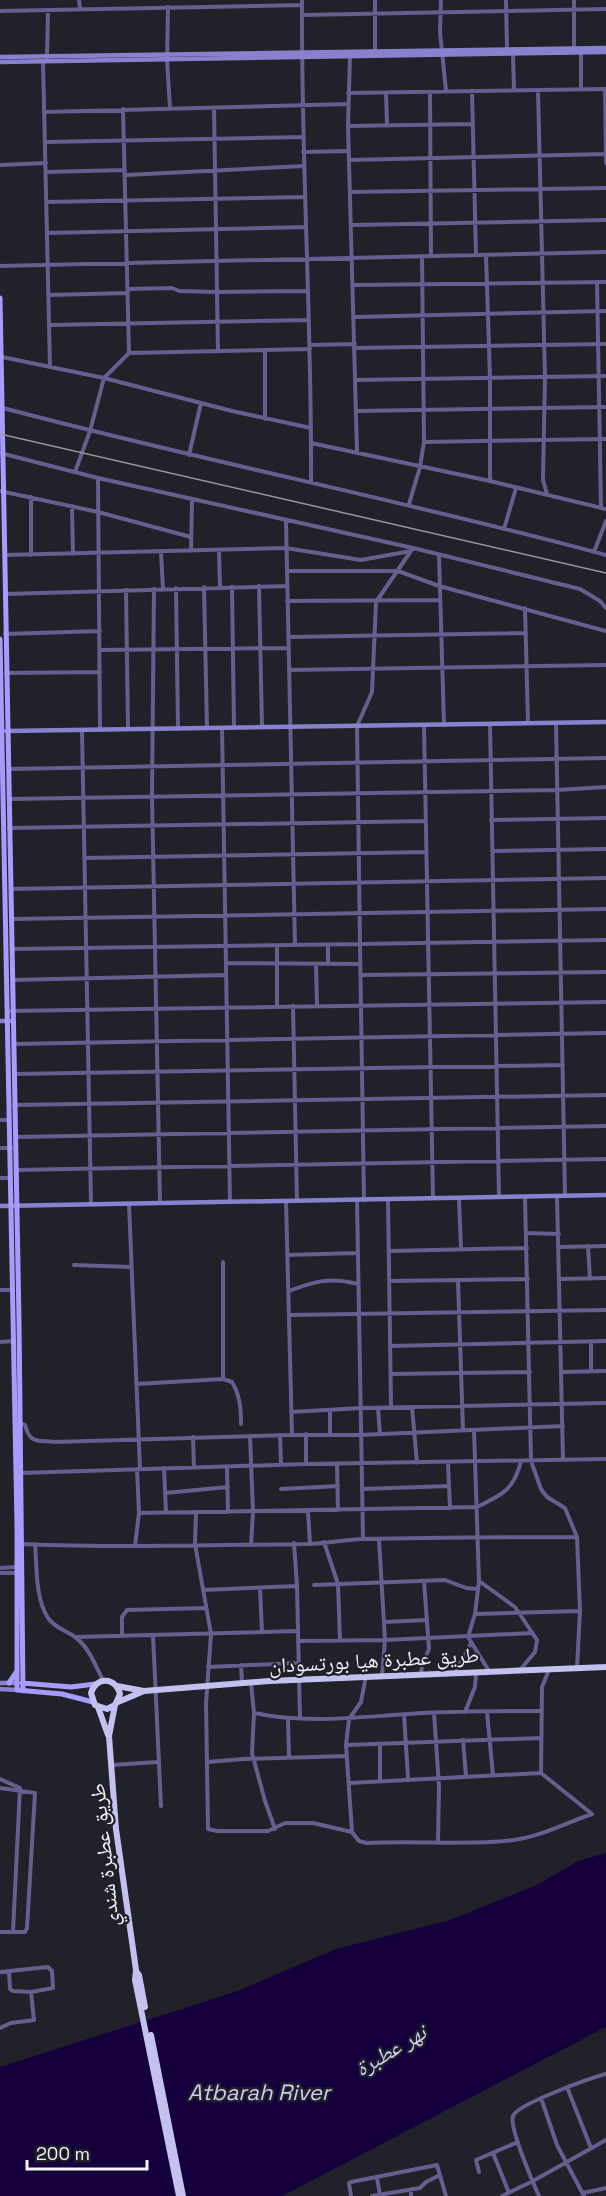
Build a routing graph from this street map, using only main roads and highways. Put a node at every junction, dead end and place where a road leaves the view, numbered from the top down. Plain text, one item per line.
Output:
1 (0, 298) edge
2 (1, 453) edge
3 (1, 491) edge
4 (0, 639) edge
5 (2, 675) edge
6 (3, 731) edge
7 (4, 769) edge
8 (4, 799) edge
9 (4, 828) edge
10 (2, 856) edge
11 (2, 884) edge
12 (3, 910) edge
13 (3, 935) edge
14 (3, 962) edge
15 (10, 1011) junction
16 (10, 1021) junction
17 (14, 1206) junction
18 (17, 1423) junction
19 (606, 1667) edge
20 (20, 1669) junction
21 (9, 1683) road end
22 (23, 1683) junction
23 (95, 1684) junction
24 (117, 1686) junction
25 (144, 1691) junction
26 (116, 1704) junction
27 (95, 1705) junction
28 (109, 1736) junction
29 (181, 2196) edge

1 - 2 main road
2 - 3 main road
3 - 5 main road
4 - 5 main road
5 - 6 main road
6 - 7 main road
7 - 8 main road
8 - 9 main road
9 - 10 main road
9 - 15 main road
10 - 11 main road
11 - 12 main road
12 - 13 main road
13 - 14 main road
14 - 15 main road
15 - 16 main road
16 - 17 main road
16 - 17 main road
17 - 18 main road
17 - 18 main road
18 - 20 main road
18 - 20 main road
19 - 25 highway, طريق عطبرة هيا بورتسودان
20 - 21 main road
20 - 22 main road
20 - 22 main road
22 - 23 main road
22 - 27 main road
23 - 24 highway
23 - 27 highway
24 - 25 highway
24 - 26 highway
25 - 26 highway
26 - 27 highway
26 - 28 highway
27 - 28 highway
28 - 29 highway, طريق عطبرة شندي

